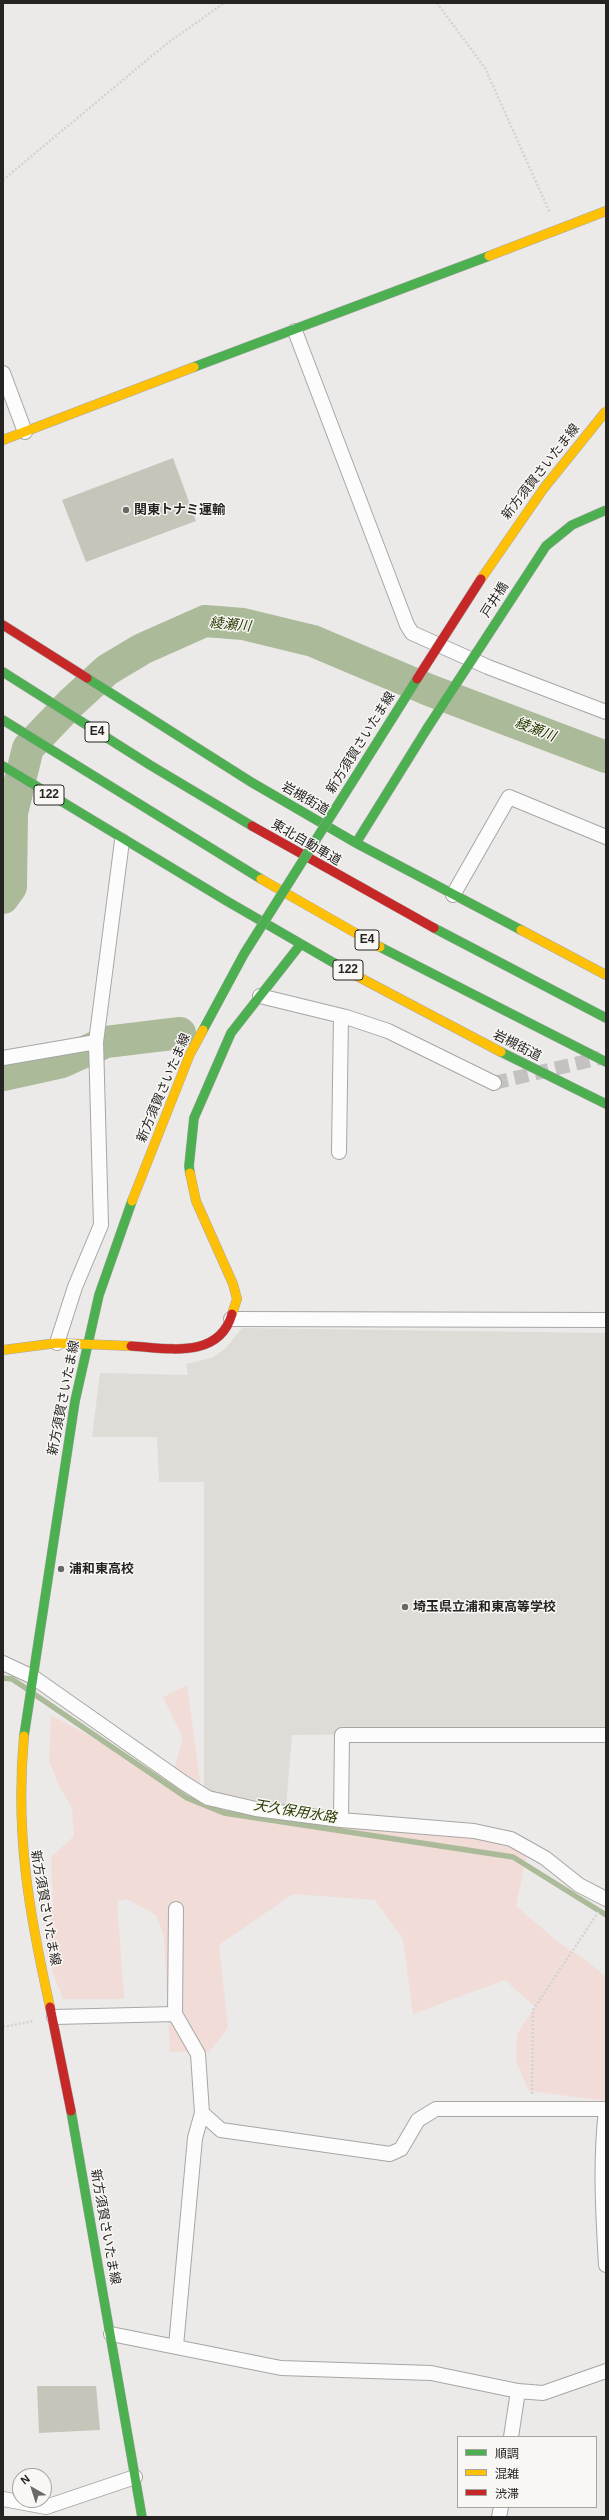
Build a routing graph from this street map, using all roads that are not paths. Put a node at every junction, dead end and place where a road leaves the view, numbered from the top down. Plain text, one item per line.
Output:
1 (606, 211) edge
2 (295, 331) junction
3 (3, 373) edge
4 (606, 411) edge
5 (26, 432) junction
6 (3, 440) edge
7 (606, 510) edge
8 (3, 625) edge
9 (3, 672) edge
10 (606, 712) edge
11 (3, 720) edge
12 (3, 766) edge
13 (606, 836) edge
14 (122, 841) junction
15 (356, 843) junction
16 (453, 895) junction
17 (300, 945) junction
18 (606, 975) edge
19 (260, 996) junction
20 (341, 1016) junction
21 (606, 1018) edge
22 (96, 1042) junction
23 (3, 1058) edge
24 (606, 1062) edge
25 (494, 1083) tunnel mouth
26 (606, 1104) edge
27 (339, 1152) dead end
28 (231, 1319) junction
29 (606, 1320) edge
30 (57, 1343) junction
31 (87, 1343) junction
32 (3, 1350) edge
33 (3, 1663) edge
34 (33, 1677) junction
35 (606, 1735) edge
36 (341, 1820) junction
37 (606, 1899) edge
38 (176, 1909) dead end
39 (175, 2014) junction
40 (54, 2017) junction
41 (606, 2109) edge
42 (202, 2113) junction
43 (606, 2265) edge
44 (111, 2334) junction
45 (176, 2346) junction
46 (606, 2371) edge
47 (518, 2391) junction
48 (512, 2436) edge
49 (135, 2477) junction
50 (3, 2499) edge
51 (46, 2512) edge
52 (142, 2517) edge

1 - 2 main road
2 - 5 main road
2 - 10 street
3 - 5 street
4 - 31 main road, 新方須賀さいたま線, bridge
5 - 6 main road
7 - 15 main road, 戸井橋, bridge
8 - 15 main road, 岩槻街道
9 - 21 main road, 東北自動車道 / E4
11 - 24 main road, E4
12 - 14 main road, 岩槻街道 / 122
13 - 16 street
14 - 17 main road, 岩槻街道 / 122
14 - 22 street
15 - 16 main road, 岩槻街道
16 - 18 main road, 岩槻街道
17 - 19 main road
17 - 26 main road, 岩槻街道 / 122
19 - 20 street
19 - 28 main road
20 - 25 street
20 - 27 street
22 - 23 street
22 - 30 street
28 - 29 street
28 - 31 main road
30 - 31 main road
30 - 32 main road
31 - 34 main road, 新方須賀さいたま線
33 - 34 street
34 - 36 street
34 - 40 main road, 新方須賀さいたま線
35 - 36 street
36 - 37 street
38 - 39 street
39 - 40 street
39 - 42 street
40 - 44 main road, 新方須賀さいたま線
41 - 42 street
41 - 43 street
42 - 45 street
44 - 45 street
44 - 49 main road, 新方須賀さいたま線
45 - 47 street
46 - 47 street
47 - 48 street
49 - 51 street
49 - 52 main road, 新方須賀さいたま線
50 - 51 street

